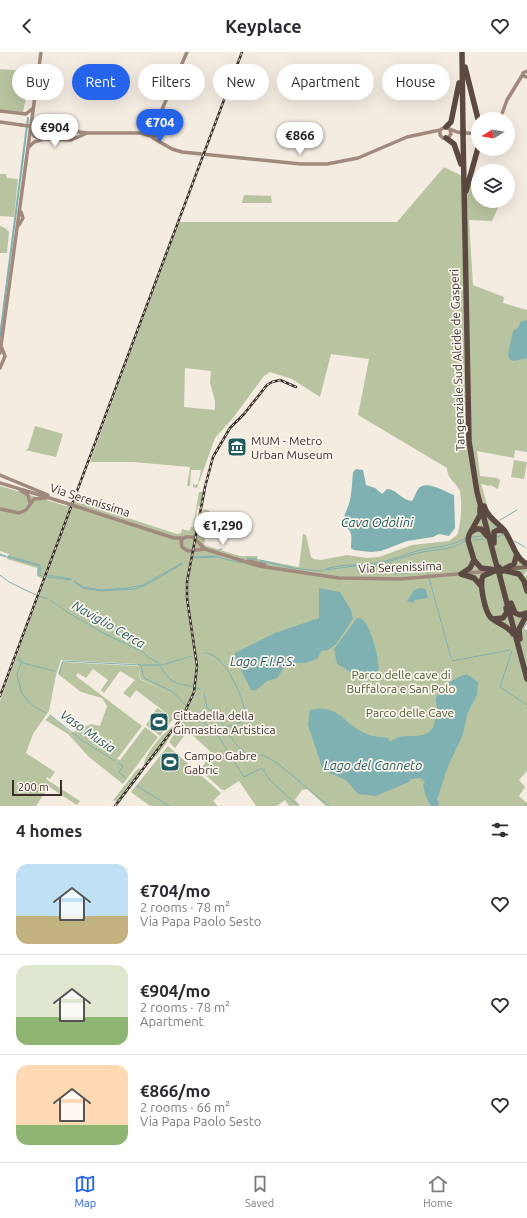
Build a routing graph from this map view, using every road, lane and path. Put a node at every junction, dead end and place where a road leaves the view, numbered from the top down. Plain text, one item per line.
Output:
1 (41, 52) edge
2 (187, 52) edge
3 (463, 52) edge
4 (463, 63) junction
5 (526, 73) edge
6 (33, 108) junction
7 (0, 112) edge
8 (476, 112) edge
9 (503, 112) edge
10 (26, 114) junction
11 (158, 119) junction
12 (0, 122) edge
13 (31, 124) junction
14 (150, 128) junction
15 (448, 128) junction
16 (156, 129) junction
17 (440, 130) junction
18 (67, 131) junction
19 (76, 132) junction
20 (463, 132) junction
21 (471, 132) edge
22 (88, 133) junction
23 (138, 133) junction
24 (430, 133) junction
25 (148, 135) junction
26 (157, 135) junction
27 (440, 135) junction
28 (448, 137) junction
29 (153, 138) junction
30 (44, 139) junction
31 (74, 139) junction
32 (68, 140) junction
33 (162, 142) junction
34 (27, 151) junction
35 (475, 156) edge
36 (465, 189) junction
37 (1, 353) edge
38 (2, 359) edge
39 (0, 368) edge
40 (0, 475) edge
41 (0, 483) edge
42 (6, 484) junction
43 (477, 486) junction
44 (52, 498) junction
45 (59, 500) junction
46 (30, 504) junction
47 (0, 509) edge
48 (505, 532) junction
49 (470, 533) junction
50 (174, 538) junction
51 (183, 538) junction
52 (181, 543) junction
53 (200, 544) junction
54 (199, 549) junction
55 (205, 549) junction
56 (493, 553) junction
57 (517, 553) junction
58 (237, 559) junction
59 (474, 560) junction
60 (498, 560) junction
61 (248, 563) junction
62 (258, 563) junction
63 (527, 566) edge
64 (274, 568) junction
65 (499, 570) junction
66 (527, 572) edge
67 (461, 574) junction
68 (524, 581) junction
69 (481, 586) junction
70 (504, 590) junction
71 (527, 591) edge
72 (527, 614) edge
73 (493, 619) junction
74 (521, 651) junction
75 (527, 671) edge
76 (527, 679) edge

1 - 6 main road
2 - 11 main road
3 - 4 highway
4 - 8 highway
4 - 15 highway
4 - 20 highway, Tangenziale Sud Alcide de Gasperi
5 - 9 main road
6 - 10 main road
6 - 13 main road
7 - 10 main road
10 - 13 main road
11 - 14 main road
11 - 16 main road
12 - 18 main road, bridge
13 - 30 main road
13 - 34 main road
14 - 16 main road
14 - 23 main road
14 - 25 main road
15 - 17 main road
15 - 20 main road
15 - 28 main road
16 - 26 main road
17 - 24 main road
17 - 27 main road
18 - 19 main road
18 - 32 main road
19 - 22 main road
19 - 31 main road
19 - 32 main road
20 - 21 main road
20 - 28 main road
20 - 36 highway, Tangenziale Sud Alcide de Gasperi
22 - 23 main road
22 - 31 main road
23 - 25 main road
24 - 27 main road
24 - 33 main road
25 - 29 main road
26 - 29 main road
26 - 33 main road
27 - 28 main road
28 - 36 highway
29 - 33 main road
30 - 32 main road
30 - 34 main road
31 - 32 main road
34 - 37 main road
35 - 36 highway
36 - 43 highway, Tangenziale Sud Alcide de Gasperi
37 - 38 main road
38 - 39 main road
40 - 44 main road
41 - 42 main road, Via Serenissima
42 - 44 main road, Via Serenissima
42 - 46 main road
43 - 48 highway
43 - 49 highway
43 - 56 highway, Tangenziale Sud Alcide de Gasperi
43 - 60 highway, Tangenziale Sud Alcide de Gasperi
44 - 45 main road, Via Serenissima
45 - 46 main road
45 - 50 main road, Via Serenissima, bridge
46 - 47 main road
48 - 57 highway
48 - 60 highway
49 - 56 highway
49 - 59 highway
50 - 51 main road, Via Serenissima
50 - 52 main road, Via Serenissima
51 - 52 main road
51 - 53 main road, Via Serenissima
52 - 54 main road, Via Serenissima
53 - 54 main road
53 - 55 main road, Via Serenissima
54 - 55 main road, Via Serenissima
55 - 58 main road, Via Serenissima
56 - 65 highway, Tangenziale Sud Alcide de Gasperi
57 - 63 highway
57 - 65 highway
58 - 61 main road, Via Serenissima
58 - 62 main road, Via Serenissima
59 - 65 highway
59 - 67 highway
60 - 65 highway, Tangenziale Sud Alcide de Gasperi
61 - 62 main road
61 - 64 main road, Via Serenissima
62 - 64 main road, Via Serenissima
63 - 65 main road, Via Serenissima
64 - 67 main road, Via Serenissima
65 - 67 main road, Via Serenissima
65 - 68 highway
65 - 69 highway
65 - 70 highway, Tangenziale Sud Alcide de Gasperi
66 - 68 highway
67 - 69 highway
68 - 71 highway
69 - 73 highway
70 - 72 highway
70 - 73 highway
70 - 74 highway, Tangenziale Sud Alcide de Gasperi
72 - 74 highway
73 - 74 highway
74 - 75 highway, Tangenziale Sud Alcide de Gasperi
74 - 76 highway, Tangenziale Sud Alcide de Gasperi

